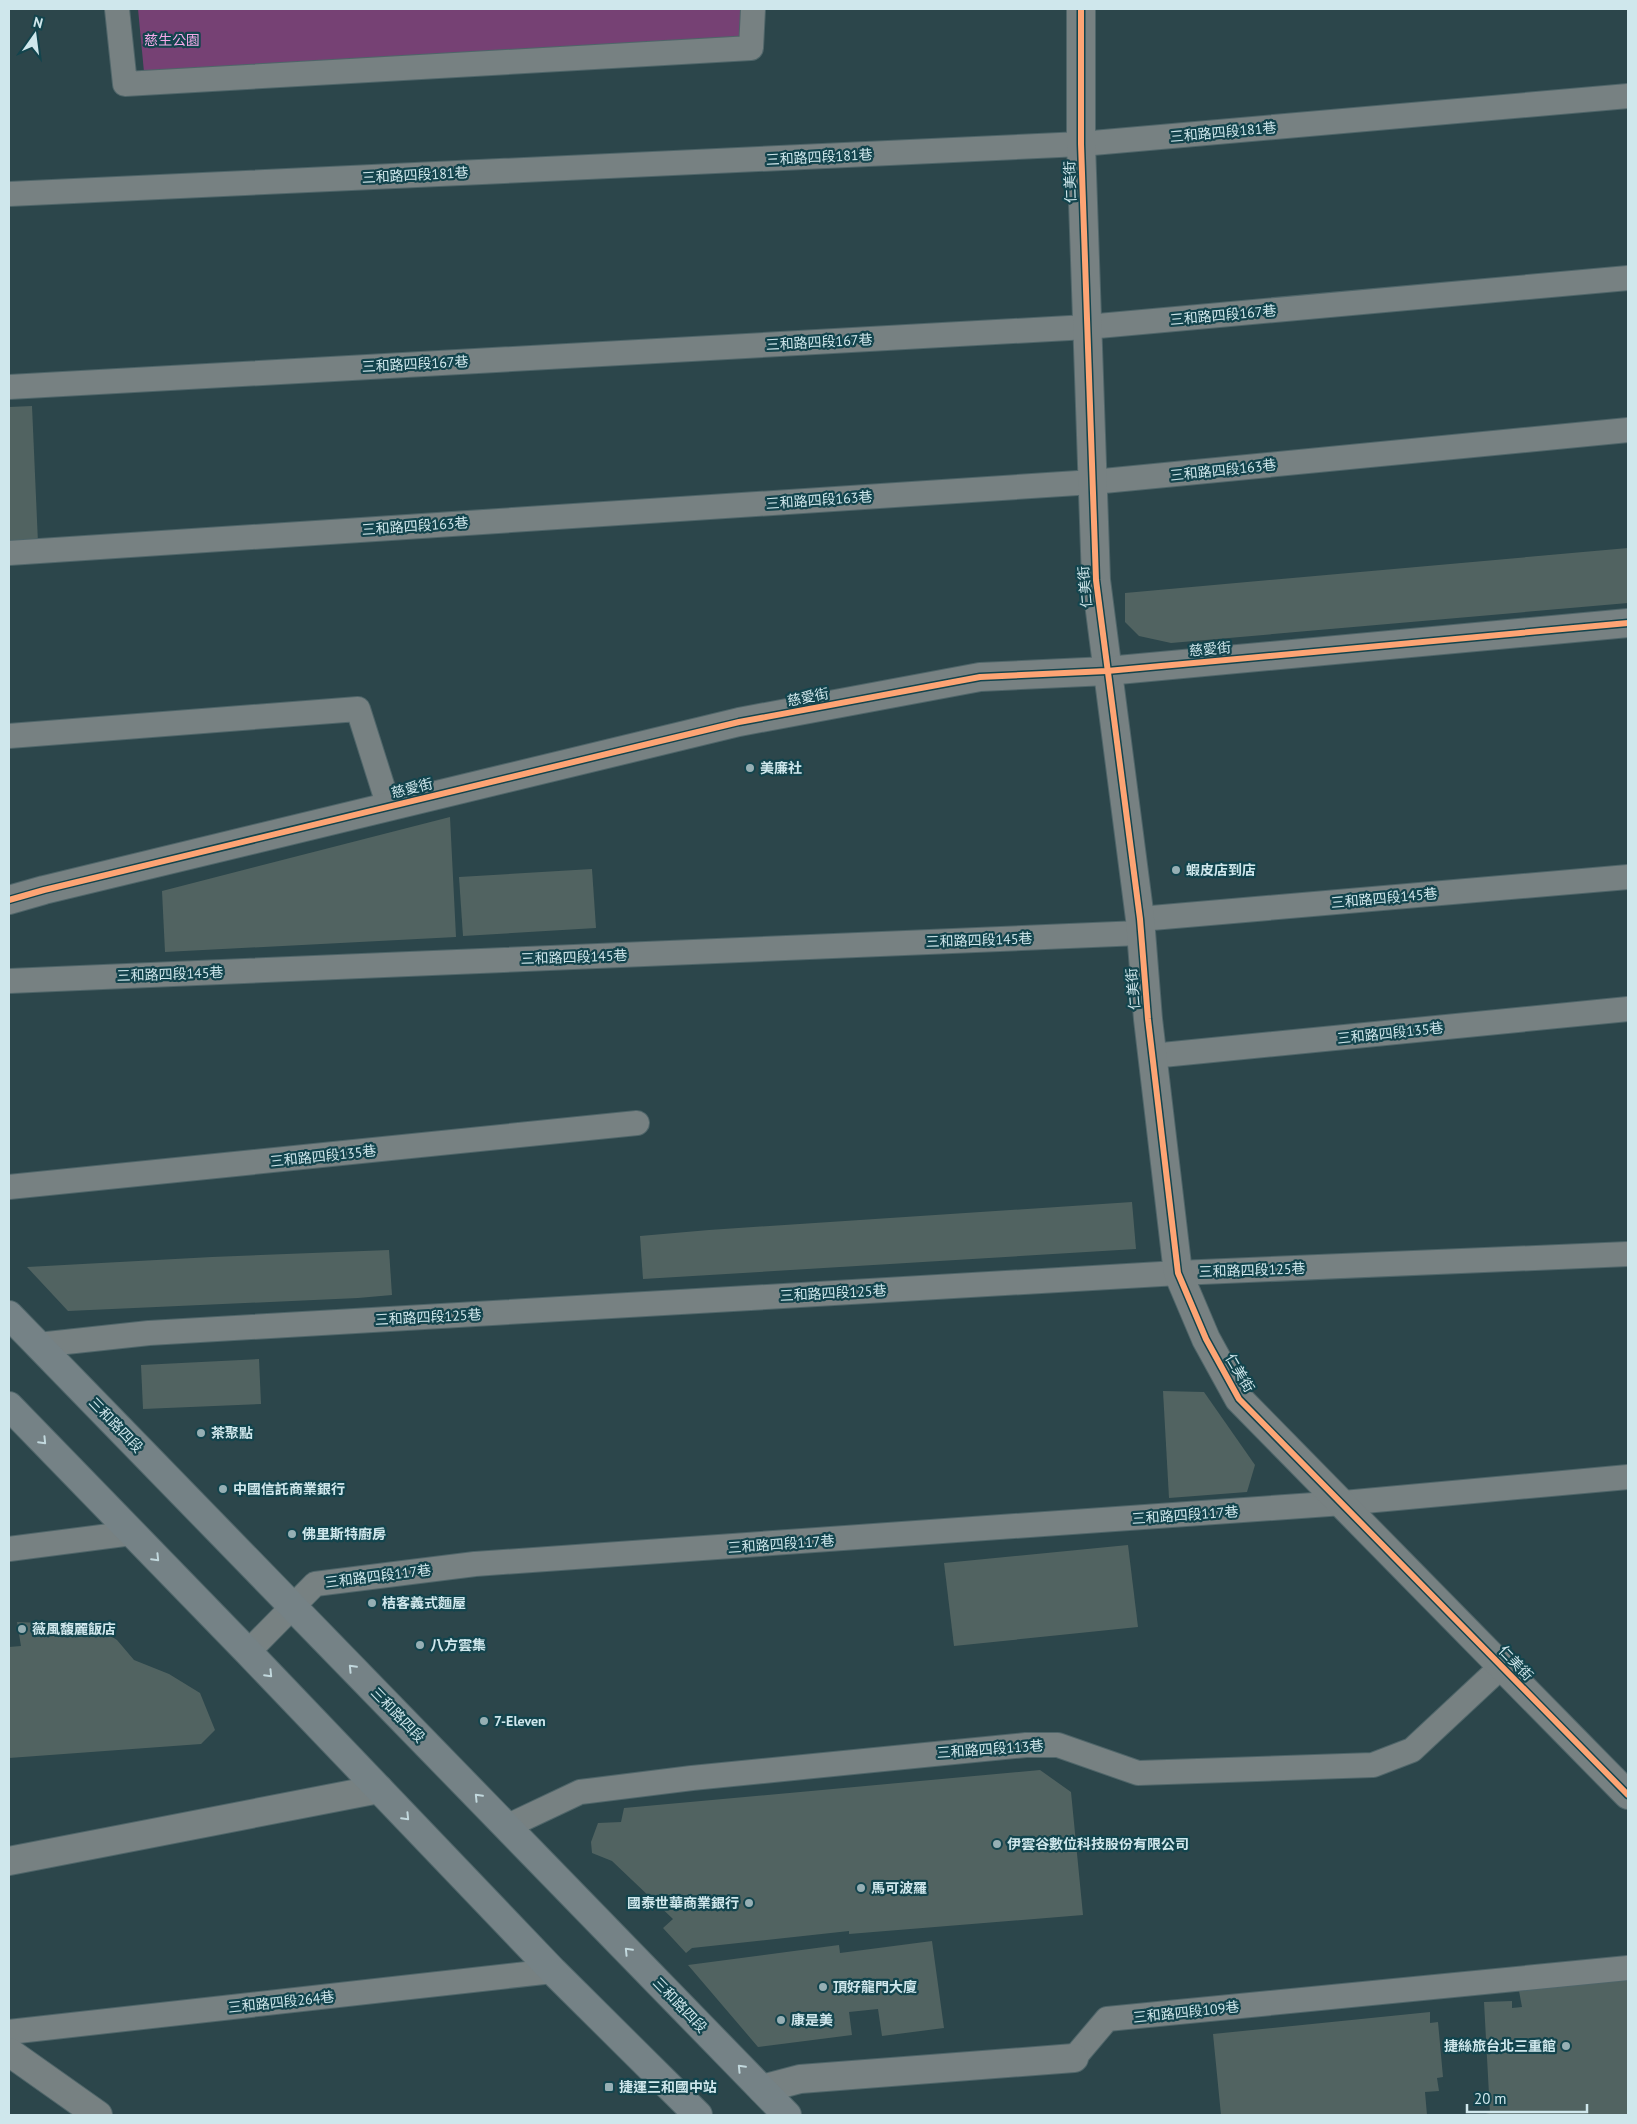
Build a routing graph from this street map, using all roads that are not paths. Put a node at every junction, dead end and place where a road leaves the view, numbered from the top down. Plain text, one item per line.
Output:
1 (117, 9) edge
2 (753, 9) edge
3 (1081, 9) edge
4 (1628, 96) edge
5 (1081, 144) junction
6 (9, 194) edge
7 (1628, 278) edge
8 (1087, 327) junction
9 (9, 387) edge
10 (1628, 430) edge
11 (1093, 482) junction
12 (9, 553) edge
13 (1628, 623) edge
14 (1107, 671) junction
15 (9, 736) edge
16 (389, 806) junction
17 (1628, 877) edge
18 (9, 900) edge
19 (1140, 926) junction
20 (9, 981) edge
21 (1628, 1010) edge
22 (1152, 1056) junction
23 (637, 1123) dead end
24 (9, 1188) edge
25 (1628, 1254) edge
26 (1178, 1273) junction
27 (9, 1315) edge
28 (38, 1345) junction
29 (9, 1406) edge
30 (1628, 1477) edge
31 (1343, 1503) junction
32 (132, 1533) junction
33 (9, 1549) edge
34 (292, 1606) junction
35 (248, 1652) junction
36 (1502, 1666) junction
37 (379, 1789) junction
38 (1628, 1795) edge
39 (506, 1826) junction
40 (9, 1861) edge
41 (1628, 1968) edge
42 (553, 1971) junction
43 (9, 2032) edge
44 (9, 2052) edge
45 (1074, 2058) joint
46 (762, 2089) junction
47 (98, 2115) edge
48 (698, 2115) edge
49 (787, 2115) edge

1 - 2 lane
3 - 5 street, 仁美街
4 - 5 lane, 三和路四段181巷
5 - 6 lane, 三和路四段181巷
5 - 8 street, 仁美街
7 - 8 lane, 三和路四段167巷
8 - 9 lane, 三和路四段167巷
8 - 11 street, 仁美街
10 - 11 lane, 三和路四段163巷
11 - 12 lane, 三和路四段163巷
11 - 14 street, 仁美街
13 - 14 street, 慈愛街
14 - 16 street, 慈愛街
14 - 19 street, 仁美街
15 - 16 lane
16 - 18 street, 慈愛街
17 - 19 lane, 三和路四段145巷
19 - 20 lane, 三和路四段145巷
19 - 22 street, 仁美街
21 - 22 lane, 三和路四段135巷
22 - 26 street, 仁美街
23 - 24 lane, 三和路四段135巷
25 - 26 lane, 三和路四段125巷
26 - 28 lane, 三和路四段125巷
26 - 31 street, 仁美街
27 - 28 main road, 三和路四段
28 - 34 main road, 三和路四段
29 -> 32 main road
30 - 31 lane, 三和路四段117巷
31 - 34 lane, 三和路四段117巷
31 - 36 street, 仁美街
32 - 33 lane
32 -> 35 main road
34 - 35 lane, 三和路四段117巷
39 -> 34 main road, 三和路四段
35 -> 37 main road
36 - 38 street, 仁美街
36 - 39 lane, 三和路四段113巷
37 - 40 street
37 -> 42 main road
46 -> 39 main road, 三和路四段
41 - 45 lane, 三和路四段109巷
42 - 43 lane, 三和路四段264巷
42 - 48 main road
44 - 47 street
45 - 46 street, 三和路四段109巷
46 - 49 main road, 三和路四段

